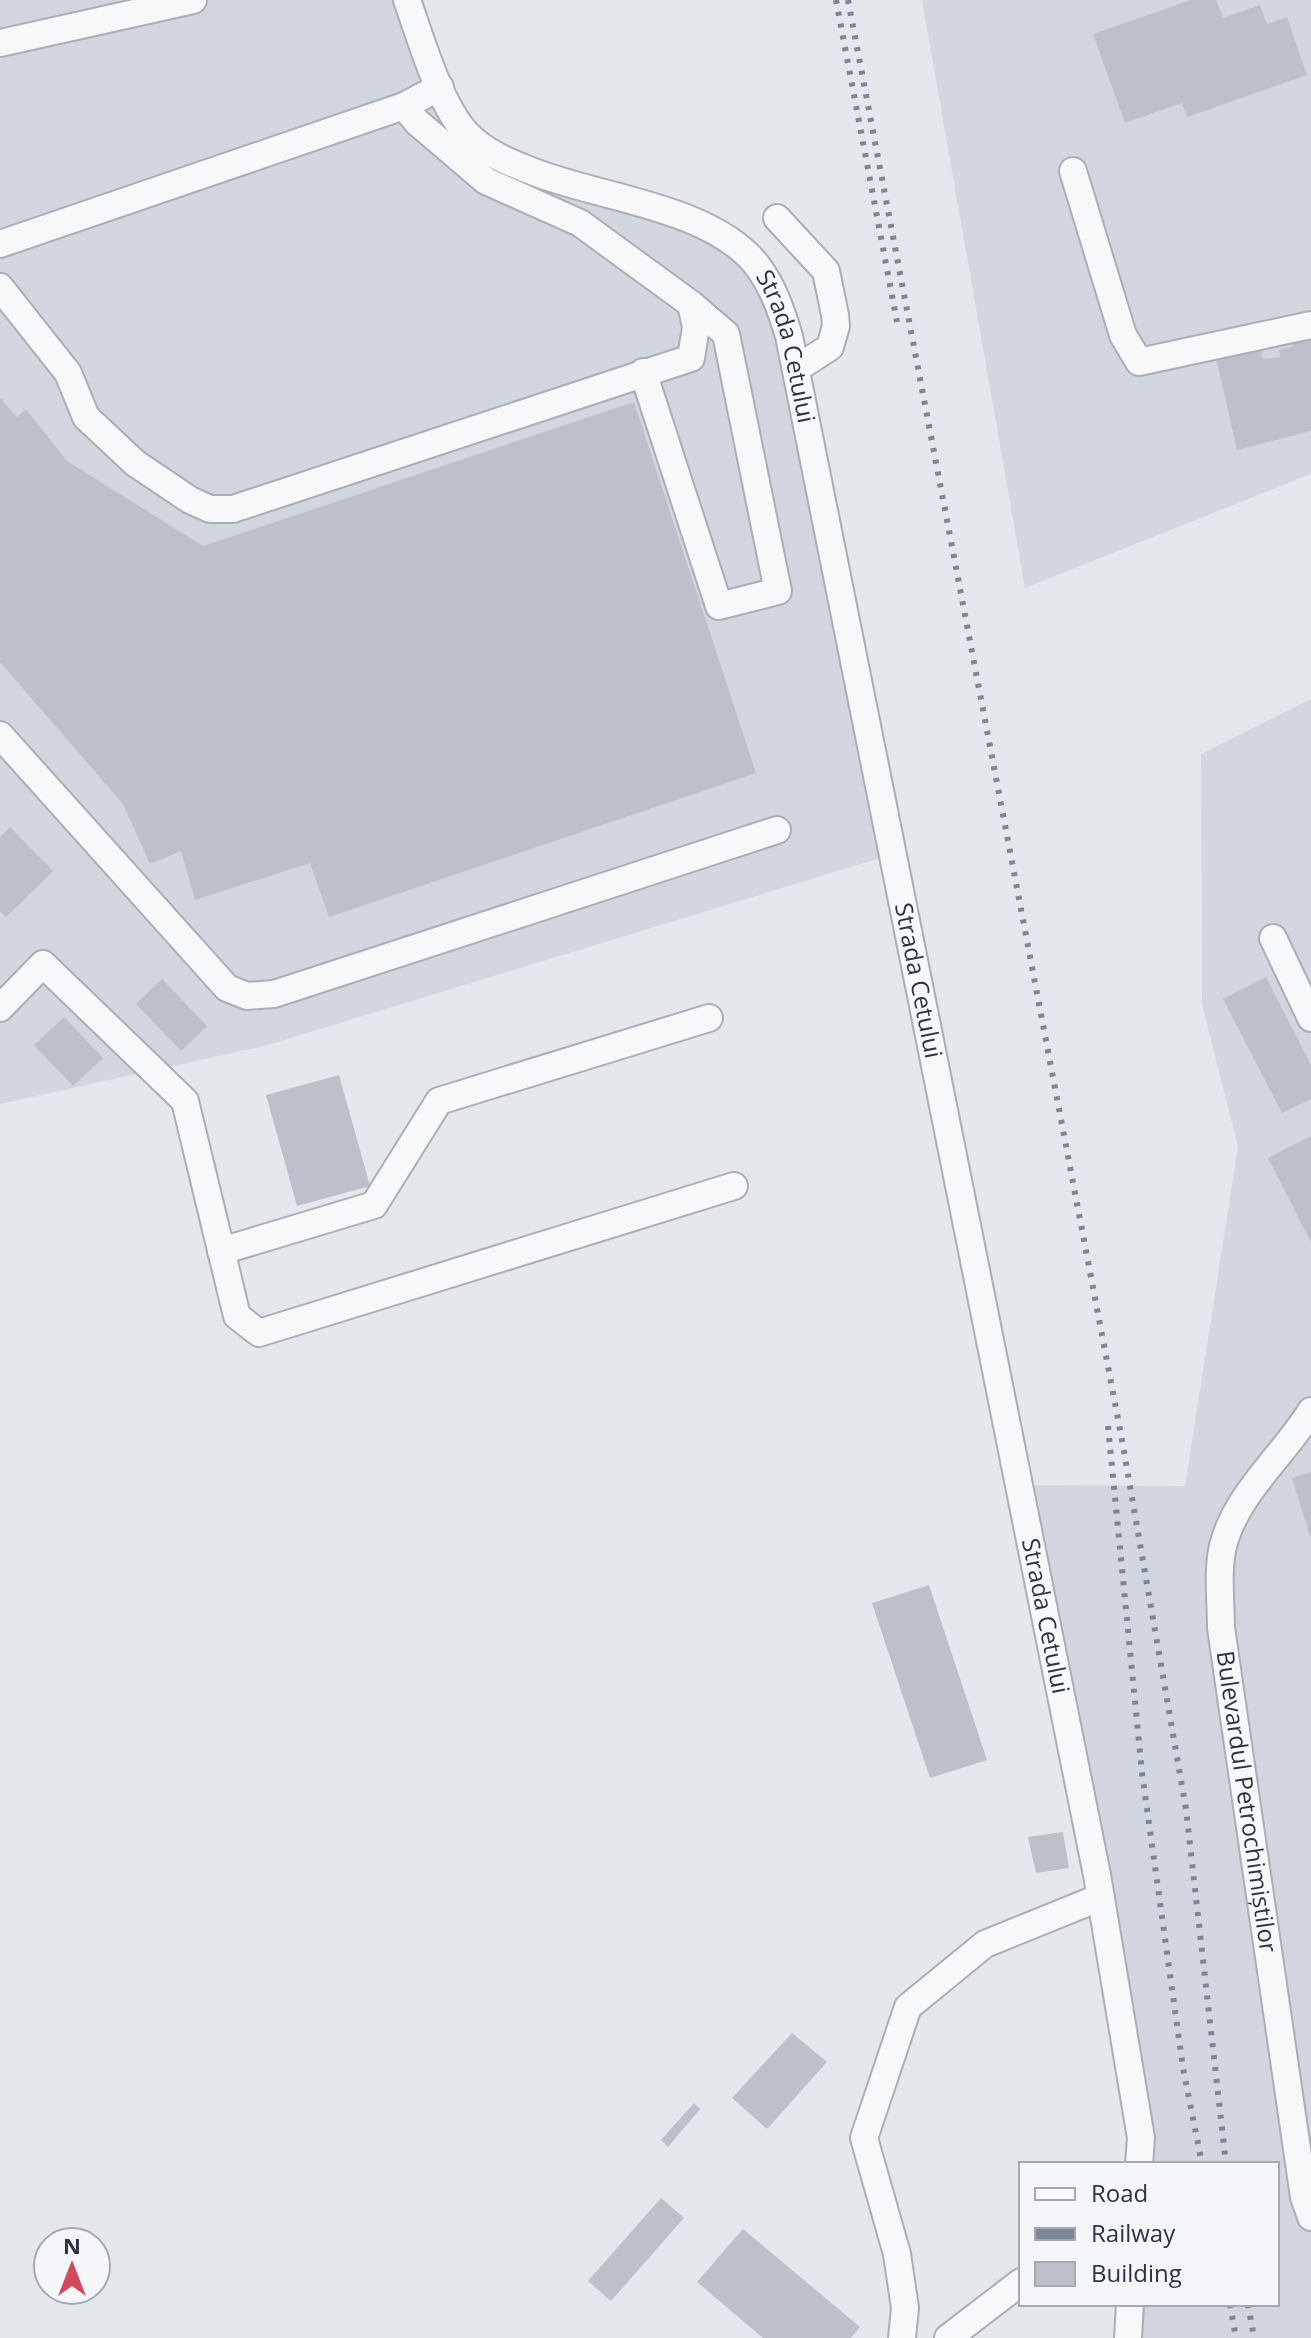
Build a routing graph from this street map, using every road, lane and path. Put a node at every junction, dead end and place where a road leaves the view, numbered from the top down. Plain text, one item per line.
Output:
1 (193, 0) edge
2 (407, 0) edge
3 (0, 43) edge
4 (440, 87) junction
5 (404, 106) junction
6 (465, 131) junction
7 (463, 165) junction
8 (1073, 171) dead end
9 (777, 218) dead end
10 (0, 244) edge
11 (0, 287) edge
12 (691, 304) junction
13 (1311, 325) edge
14 (730, 350) junction
15 (691, 358) junction
16 (796, 369) junction
17 (643, 372) junction
18 (0, 735) edge
19 (777, 830) dead end
20 (1273, 938) dead end
21 (0, 1008) edge
22 (709, 1018) dead end
23 (1311, 1018) edge
24 (734, 1186) dead end
25 (221, 1251) junction
26 (1311, 1411) edge
27 (1101, 1897) junction
28 (1139, 2162) edge
29 (1311, 2217) edge
30 (1019, 2284) edge
31 (1130, 2306) edge
32 (902, 2338) edge
33 (948, 2338) edge
34 (1128, 2338) edge

1 - 3 street
2 - 4 street, Strada Cetului
4 - 5 street
4 - 6 street, Strada Cetului
5 - 7 street
5 - 10 street
6 - 7 street
6 - 16 street, Strada Cetului
7 - 12 street
8 - 13 street
9 - 16 street
11 - 17 street
12 - 14 street
12 - 15 street
14 - 15 street
14 - 17 street
15 - 17 street
16 - 27 street, Strada Cetului
18 - 19 street
20 - 23 street
21 - 25 street
22 - 25 street
24 - 25 street
26 - 29 street, Bulevardul Petrochimiștilor
27 - 28 street, Strada Cetului
27 - 32 street
30 - 33 street
31 - 34 street

